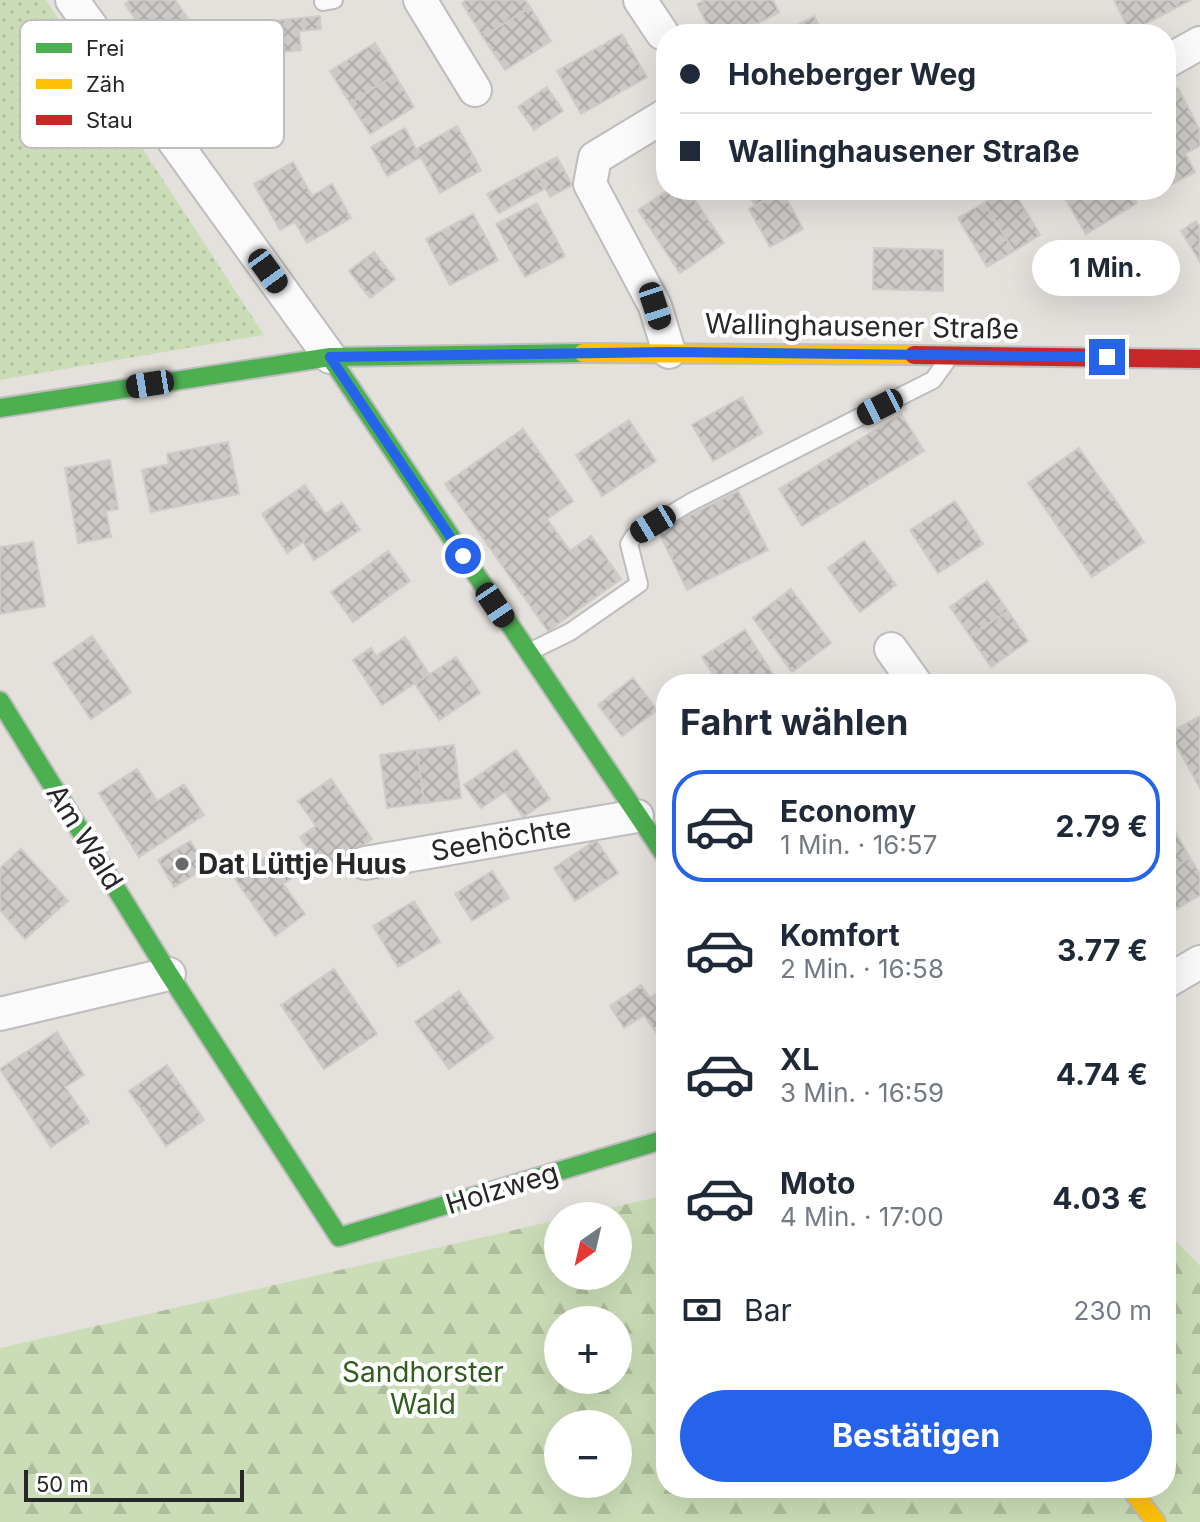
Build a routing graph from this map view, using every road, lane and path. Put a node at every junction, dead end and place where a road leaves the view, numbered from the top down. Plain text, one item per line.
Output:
1 (72, 0) edge
2 (420, 0) edge
3 (640, 0) edge
4 (86, 20) edge
5 (656, 24) edge
6 (1200, 43) edge
7 (1176, 56) edge
8 (475, 90) dead end
9 (656, 121) edge
10 (179, 148) edge
11 (669, 352) junction
12 (951, 355) junction
13 (330, 357) junction
14 (1200, 359) edge
15 (0, 408) edge
16 (891, 649) dead end
17 (528, 653) junction
18 (909, 674) edge
19 (0, 701) edge
20 (637, 816) junction
21 (656, 843) edge
22 (365, 863) dead end
23 (1200, 962) edge
24 (169, 974) junction
25 (1176, 976) edge
26 (0, 1014) edge
27 (656, 1142) edge
28 (339, 1237) joint
29 (1138, 1498) edge
30 (1156, 1522) edge

1 - 4 street
2 - 8 street
3 - 5 street
6 - 7 street
9 - 11 street
10 - 13 street
11 - 12 street, Wallinghausener Straße
11 - 13 street, Wallinghausener Straße
12 - 14 street, Wallinghausener Straße
12 - 17 lane
13 - 15 street, Wallinghausener Straße
13 - 17 street
16 - 18 street
17 - 20 street
19 - 24 street, Am Wald
20 - 21 street
20 - 22 street, Seehöchte
23 - 25 street
24 - 26 street
24 - 28 street, Am Wald
27 - 28 street, Holzweg
29 - 30 street

